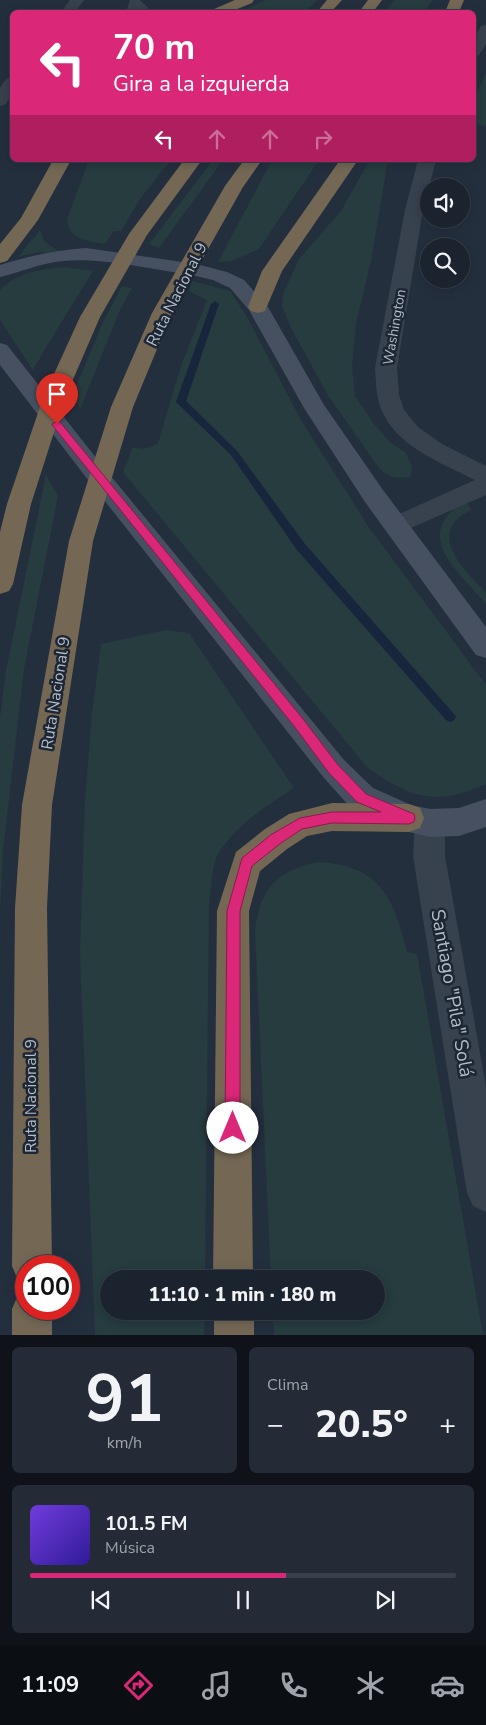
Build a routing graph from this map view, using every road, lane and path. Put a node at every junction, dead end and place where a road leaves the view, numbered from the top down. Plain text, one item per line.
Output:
1 (247, 0) edge
2 (335, 0) edge
3 (224, 10) edge
4 (326, 10) edge
5 (486, 29) edge
6 (476, 48) edge
7 (10, 85) edge
8 (0, 101) edge
9 (61, 162) edge
10 (192, 162) edge
11 (252, 162) edge
12 (348, 162) edge
13 (426, 162) edge
14 (0, 257) edge
15 (0, 271) edge
16 (258, 307) junction
17 (0, 350) edge
18 (486, 476) edge
19 (486, 485) edge
20 (397, 525) junction
21 (0, 584) edge
22 (484, 643) edge
23 (486, 813) edge
24 (420, 821) junction
25 (486, 1193) edge
26 (32, 1255) edge
27 (233, 1270) edge
28 (32, 1320) edge
29 (234, 1320) edge
30 (32, 1335) edge
31 (234, 1335) edge

1 - 3 highway
2 - 4 highway
5 - 6 street
7 - 8 street
9 - 14 highway
10 - 21 highway
11 - 26 highway, Ruta Nacional 9
12 - 16 highway
13 - 18 street, Washington
15 - 16 main road
16 - 20 main road
17 - 24 main road
19 - 20 street
20 - 22 main road
23 - 24 main road
24 - 25 street, Santiago "Pila" Solá
24 - 27 highway
28 - 30 highway
29 - 31 highway

